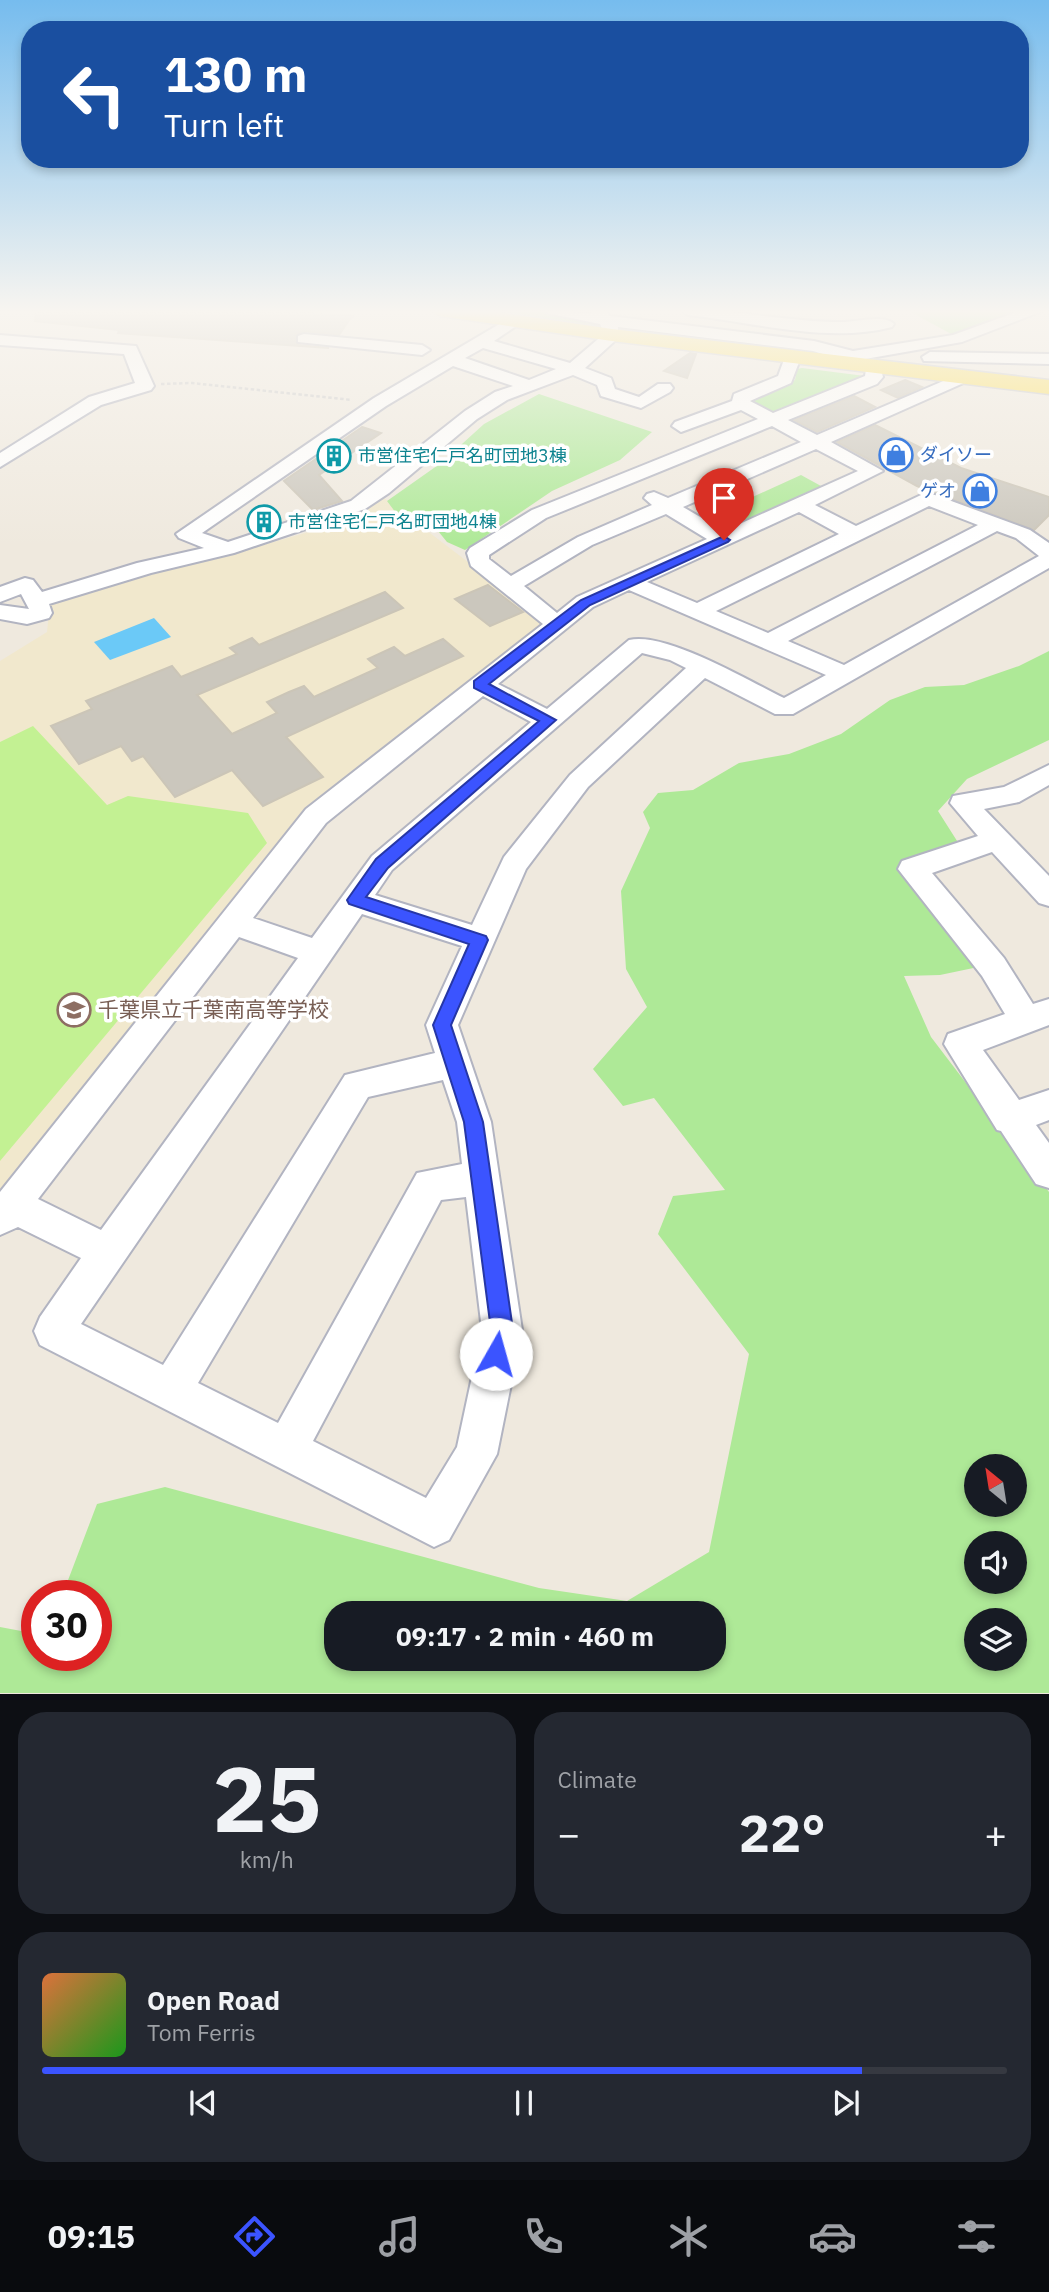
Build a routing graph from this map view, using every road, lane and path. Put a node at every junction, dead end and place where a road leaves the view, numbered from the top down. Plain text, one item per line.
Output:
1 (135, 389) edge
2 (252, 389) edge
3 (403, 389) edge
4 (518, 389) edge
5 (606, 389) edge
6 (662, 389) edge
7 (760, 389) edge
8 (849, 389) edge
9 (940, 389) edge
10 (380, 402) junction
11 (742, 404) junction
12 (773, 420) junction
13 (681, 426) dead end
14 (817, 442) junction
15 (0, 461) edge
16 (625, 480) junction
17 (666, 505) junction
18 (800, 505) junction
19 (995, 524) junction
20 (855, 534) junction
21 (724, 540) junction
22 (226, 548) junction
23 (1047, 548) edge
24 (629, 582) junction
25 (509, 586) junction
26 (0, 595) edge
27 (37, 601) junction
28 (700, 610) junction
29 (0, 612) edge
30 (556, 623) junction
31 (772, 640) junction
32 (702, 667) junction
33 (845, 674) junction
34 (479, 684) junction
35 (548, 720) junction
36 (1049, 774) edge
37 (997, 840) junction
38 (1043, 881) edge
39 (355, 900) junction
40 (231, 922) junction
41 (480, 940) junction
42 (317, 952) junction
43 (1038, 1016) edge
44 (454, 1063) junction
45 (1049, 1105) edge
46 (1009, 1119) junction
47 (1049, 1172) edge
48 (482, 1178) junction
49 (6, 1212) edge
50 (107, 1252) junction
51 (170, 1391) junction
52 (286, 1450) junction

1 - 15 street
2 - 10 path
3 - 10 street
4 - 22 street
5 - 6 street
7 - 11 street
8 - 12 street
9 - 14 street
10 - 22 street
11 - 12 street
11 - 13 street
12 - 14 street
12 - 16 street
14 - 17 street
14 - 18 street
16 - 17 street
16 - 25 street
17 - 21 street
17 - 25 street
18 - 20 street
18 - 21 street
19 - 20 street
19 - 23 street
19 - 31 street
20 - 28 street
21 - 24 street
22 - 27 street
23 - 33 street
24 - 28 street
24 - 30 street
25 - 30 street
26 - 27 street
27 - 29 street
28 - 31 street
30 - 34 street
31 - 33 street
32 - 33 street
32 - 35 street
32 - 41 street
34 - 35 street
34 - 40 street
35 - 39 street
36 - 37 street
37 - 38 street
37 - 43 street
39 - 41 street
39 - 42 street
40 - 42 street
40 - 49 street
41 - 44 street
42 - 50 street
43 - 46 street
44 - 48 street
44 - 51 street
45 - 46 street
46 - 47 street
48 - 52 street
48 - 52 street
49 - 50 street
50 - 51 street
51 - 52 street

